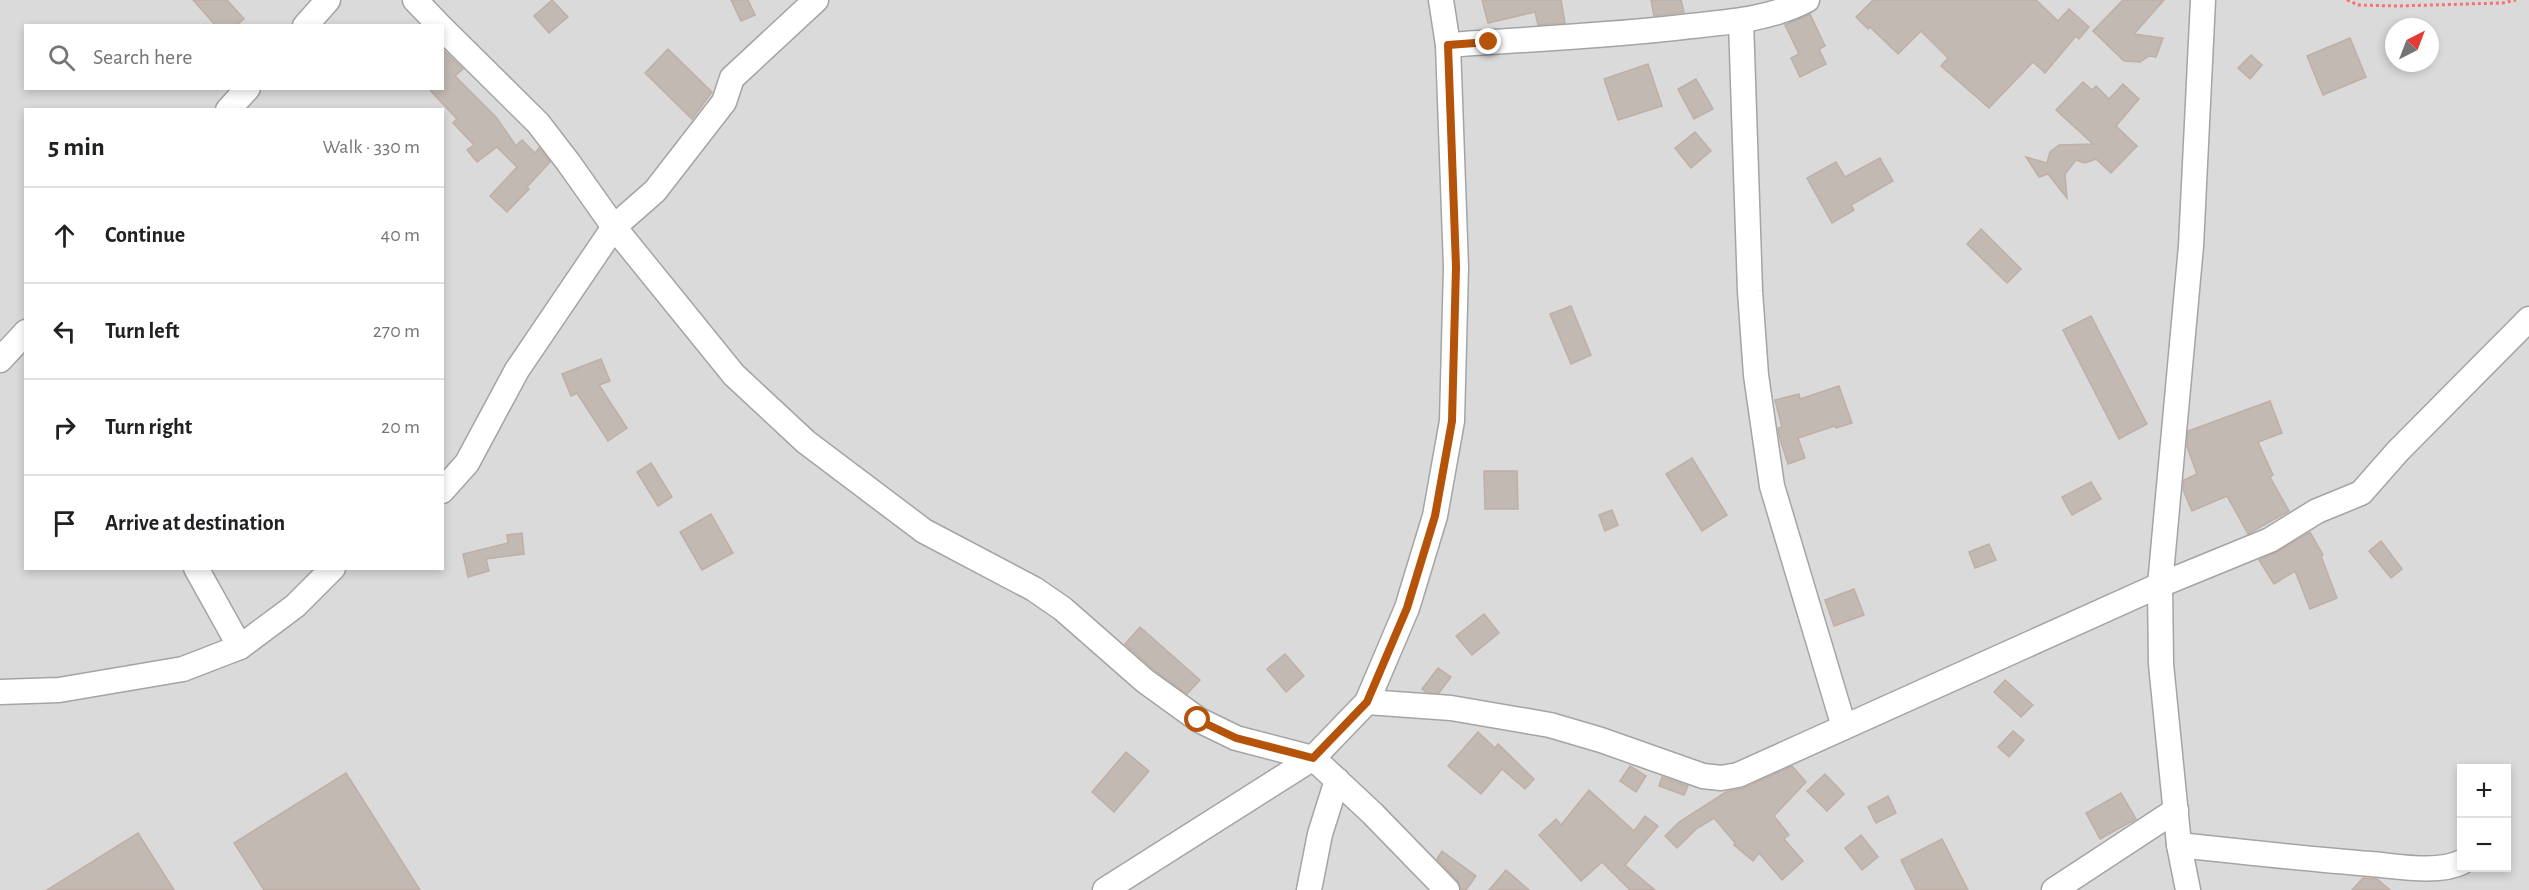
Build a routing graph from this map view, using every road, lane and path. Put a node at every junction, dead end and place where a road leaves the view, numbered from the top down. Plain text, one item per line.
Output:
1 (328, 0) edge
2 (415, 0) edge
3 (816, 0) edge
4 (1441, 0) edge
5 (1807, 0) edge
6 (2203, 0) edge
7 (2347, 0) edge
8 (2516, 0) edge
9 (1741, 21) junction
10 (307, 24) edge
11 (438, 24) edge
12 (444, 30) edge
13 (1448, 45) junction
14 (246, 90) edge
15 (230, 108) edge
16 (614, 227) junction
17 (2529, 319) edge
18 (24, 334) edge
19 (0, 360) edge
20 (444, 489) edge
21 (197, 570) edge
22 (328, 570) edge
23 (309, 578) edge
24 (2160, 585) junction
25 (240, 647) junction
26 (0, 692) edge
27 (1367, 702) junction
28 (1844, 727) junction
29 (1313, 758) junction
30 (1336, 780) junction
31 (2176, 810) junction
32 (2179, 845) junction
33 (2457, 865) edge
34 (1105, 890) edge
35 (1309, 890) edge
36 (1447, 890) edge
37 (2055, 890) edge
38 (2188, 890) edge

1 - 10 street
2 - 11 street
3 - 16 street
4 - 13 street
5 - 9 street
6 - 24 street
7 - 8 path
9 - 13 street
9 - 28 street
12 - 16 street
13 - 27 street
14 - 15 street
16 - 20 street
16 - 29 street
17 - 24 street
18 - 19 street
21 - 25 street
22 - 23 street
23 - 25 street
24 - 28 street
24 - 31 street
25 - 26 street
27 - 28 street
27 - 29 street
29 - 30 street
29 - 34 street
30 - 35 street
30 - 36 street
31 - 32 street
31 - 37 street
32 - 33 street
32 - 38 street

